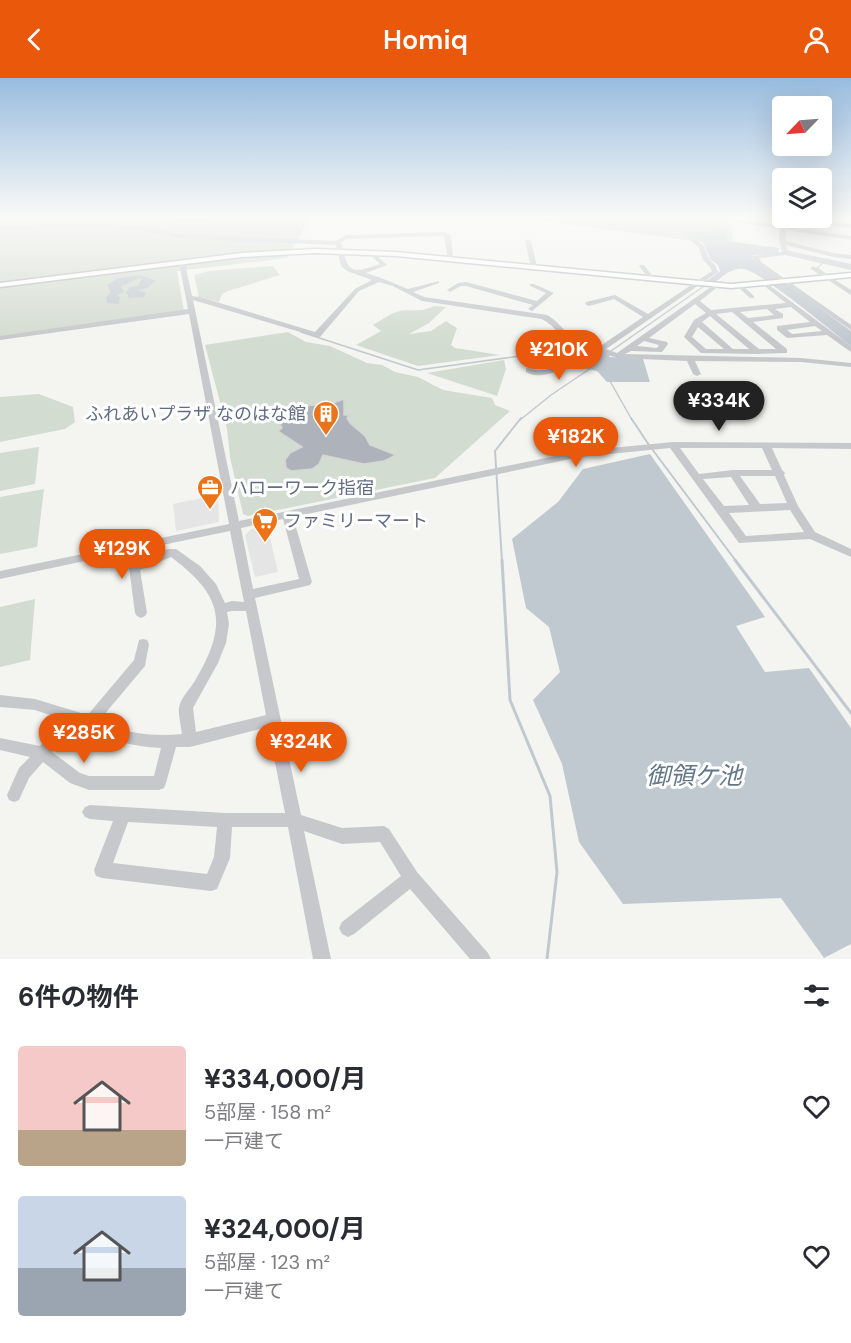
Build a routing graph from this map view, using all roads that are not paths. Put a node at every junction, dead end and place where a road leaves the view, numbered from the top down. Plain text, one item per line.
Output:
1 (236, 257) edge
2 (341, 257) edge
3 (376, 257) edge
4 (429, 257) edge
5 (532, 257) edge
6 (705, 257) edge
7 (755, 257) edge
8 (806, 257) edge
9 (451, 259) joint
10 (182, 263) junction
11 (642, 266) dead end
12 (534, 267) junction
13 (813, 268) dead end
14 (851, 268) edge
15 (359, 273) junction
16 (851, 276) edge
17 (651, 278) junction
18 (828, 278) junction
19 (379, 279) junction
20 (437, 282) dead end
21 (786, 282) junction
22 (700, 283) junction
23 (765, 284) junction
24 (0, 285) edge
25 (532, 285) dead end
26 (717, 285) junction
27 (740, 286) junction
28 (450, 290) dead end
29 (408, 291) junction
30 (851, 293) edge
31 (752, 297) dead end
32 (189, 298) junction
33 (695, 300) junction
34 (538, 304) junction
35 (589, 304) dead end
36 (791, 304) junction
37 (768, 306) junction
38 (734, 310) junction
39 (191, 311) junction
40 (712, 312) junction
41 (525, 314) junction
42 (649, 318) junction
43 (851, 318) edge
44 (747, 320) junction
45 (839, 320) junction
46 (696, 322) junction
47 (816, 324) junction
48 (851, 328) edge
49 (828, 333) junction
50 (0, 338) edge
51 (641, 338) junction
52 (627, 348) junction
53 (602, 350) junction
54 (851, 350) edge
55 (731, 351) junction
56 (580, 352) junction
57 (758, 352) junction
58 (616, 355) junction
59 (690, 358) junction
60 (851, 366) edge
61 (529, 370) dead end
62 (697, 374) dead end
63 (673, 445) junction
64 (766, 446) junction
65 (851, 446) edge
66 (733, 473) junction
67 (780, 473) junction
68 (696, 477) junction
69 (793, 506) junction
70 (756, 507) junction
71 (722, 510) junction
72 (287, 514) junction
73 (235, 526) junction
74 (811, 535) junction
75 (133, 547) junction
76 (851, 553) edge
77 (134, 568) junction
78 (0, 575) edge
79 (250, 601) junction
80 (222, 609) junction
81 (141, 613) dead end
82 (143, 644) dead end
83 (0, 701) edge
84 (275, 719) junction
85 (83, 720) junction
86 (190, 741) junction
87 (170, 742) junction
88 (0, 744) edge
89 (42, 753) junction
90 (14, 795) dead end
91 (90, 812) dead end
92 (123, 814) junction
93 (225, 820) junction
94 (293, 820) junction
95 (411, 878) junction
96 (348, 928) dead end
97 (322, 959) edge
98 (482, 959) edge

1 - 10 main road
2 - 15 street
3 - 15 street
4 - 9 main road
5 - 12 street
6 - 22 street
7 - 21 street
8 - 14 street
9 - 12 main road
10 - 24 main road
10 - 32 street
11 - 17 street
12 - 17 main road
13 - 18 street
15 - 19 street
16 - 18 main road
17 - 22 main road
18 - 21 main road
18 - 30 street
19 - 29 street
19 - 32 street
20 - 29 street
21 - 23 main road
21 - 45 street
22 - 26 main road
22 - 42 street
23 - 27 main road
23 - 36 street
25 - 34 street
26 - 27 main road
26 - 33 street
27 - 31 street
28 - 34 street
29 - 41 street
32 - 39 street
33 - 40 street
33 - 51 street
34 - 41 street
35 - 42 street
36 - 37 street
36 - 47 street
37 - 38 street
37 - 44 street
38 - 40 street
38 - 44 street
39 - 50 street
39 - 73 street
40 - 46 street
40 - 57 street
41 - 56 street
42 - 53 street
43 - 45 street
44 - 57 street
45 - 48 street
46 - 55 street
46 - 55 street
47 - 49 street
47 - 49 street
49 - 54 street
51 - 52 street
51 - 52 street
52 - 58 street
53 - 56 street
53 - 58 street
55 - 57 street
56 - 61 street
58 - 59 street
59 - 60 street
59 - 62 street
63 - 64 street
63 - 68 street
63 - 72 street
64 - 65 street
64 - 67 street
66 - 67 street
66 - 68 street
66 - 70 street
67 - 69 street
68 - 71 street
69 - 70 street
69 - 74 street
70 - 71 street
71 - 74 street
72 - 73 street
72 - 79 street
73 - 75 street
73 - 79 street
74 - 76 street
75 - 77 street
75 - 78 street
77 - 80 street
77 - 81 street
79 - 80 street
79 - 84 street
80 - 86 street
82 - 85 street
83 - 85 street
84 - 86 street
84 - 94 street
85 - 87 street
85 - 89 street
86 - 87 street
87 - 89 street
88 - 89 street
89 - 90 street
91 - 92 street
92 - 93 street
92 - 93 street
93 - 94 street
94 - 95 street
94 - 97 street
95 - 96 street
95 - 98 street

